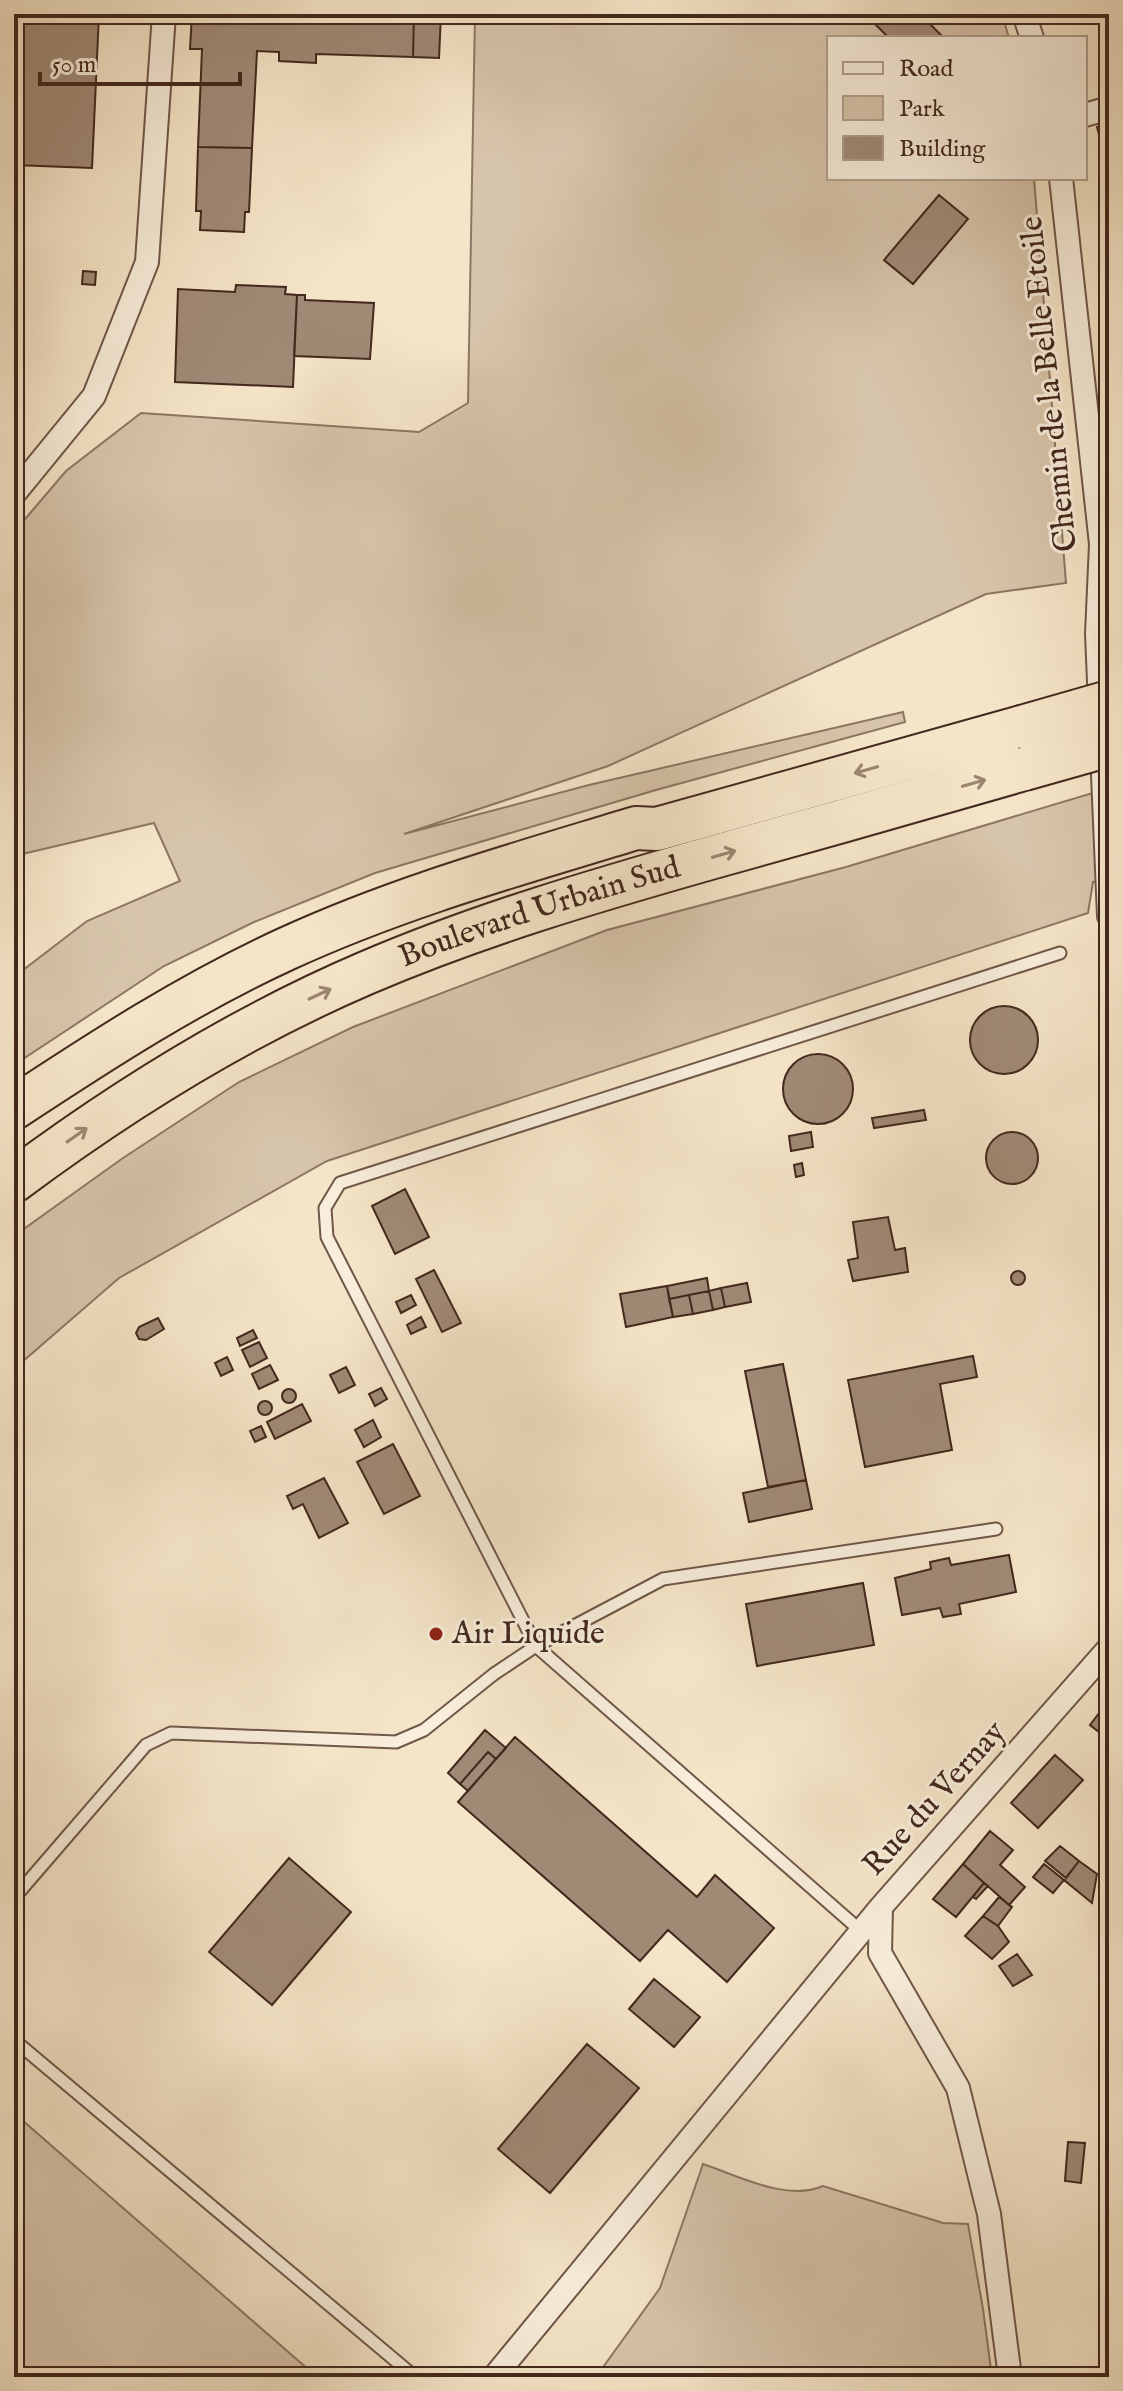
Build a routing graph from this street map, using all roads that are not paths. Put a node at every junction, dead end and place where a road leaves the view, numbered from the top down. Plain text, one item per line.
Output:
1 (164, 14) edge
2 (1024, 14) edge
3 (1031, 36) edge
4 (1109, 108) edge
5 (1087, 114) edge
6 (1061, 180) edge
7 (14, 494) edge
8 (1109, 702) edge
9 (1109, 745) edge
10 (657, 829) junction
11 (1109, 916) edge
12 (1060, 953) dead end
13 (14, 1077) edge
14 (14, 1108) edge
15 (14, 1137) edge
16 (14, 1181) edge
17 (996, 1529) dead end
18 (536, 1646) junction
19 (1109, 1648) edge
20 (14, 1898) edge
21 (881, 1907) junction
22 (861, 1931) junction
23 (14, 2040) edge
24 (415, 2377) edge
25 (494, 2377) edge
26 (1010, 2377) edge

1 - 7 street
2 - 3 street
4 - 5 street
6 - 11 street, Chemin de la Belle Etoile
8 -> 10 highway, Boulevard Urbain Sud, bridge
16 -> 9 highway, Boulevard Urbain Sud, bridge
10 - 13 highway
10 - 14 highway
10 - 15 highway
12 - 18 lane
17 - 18 lane
18 - 20 lane
18 - 22 lane
19 - 21 street, Rue du Vernay
21 - 22 street
21 - 26 street, Rue du Vernay
22 - 25 street
23 - 24 lane

